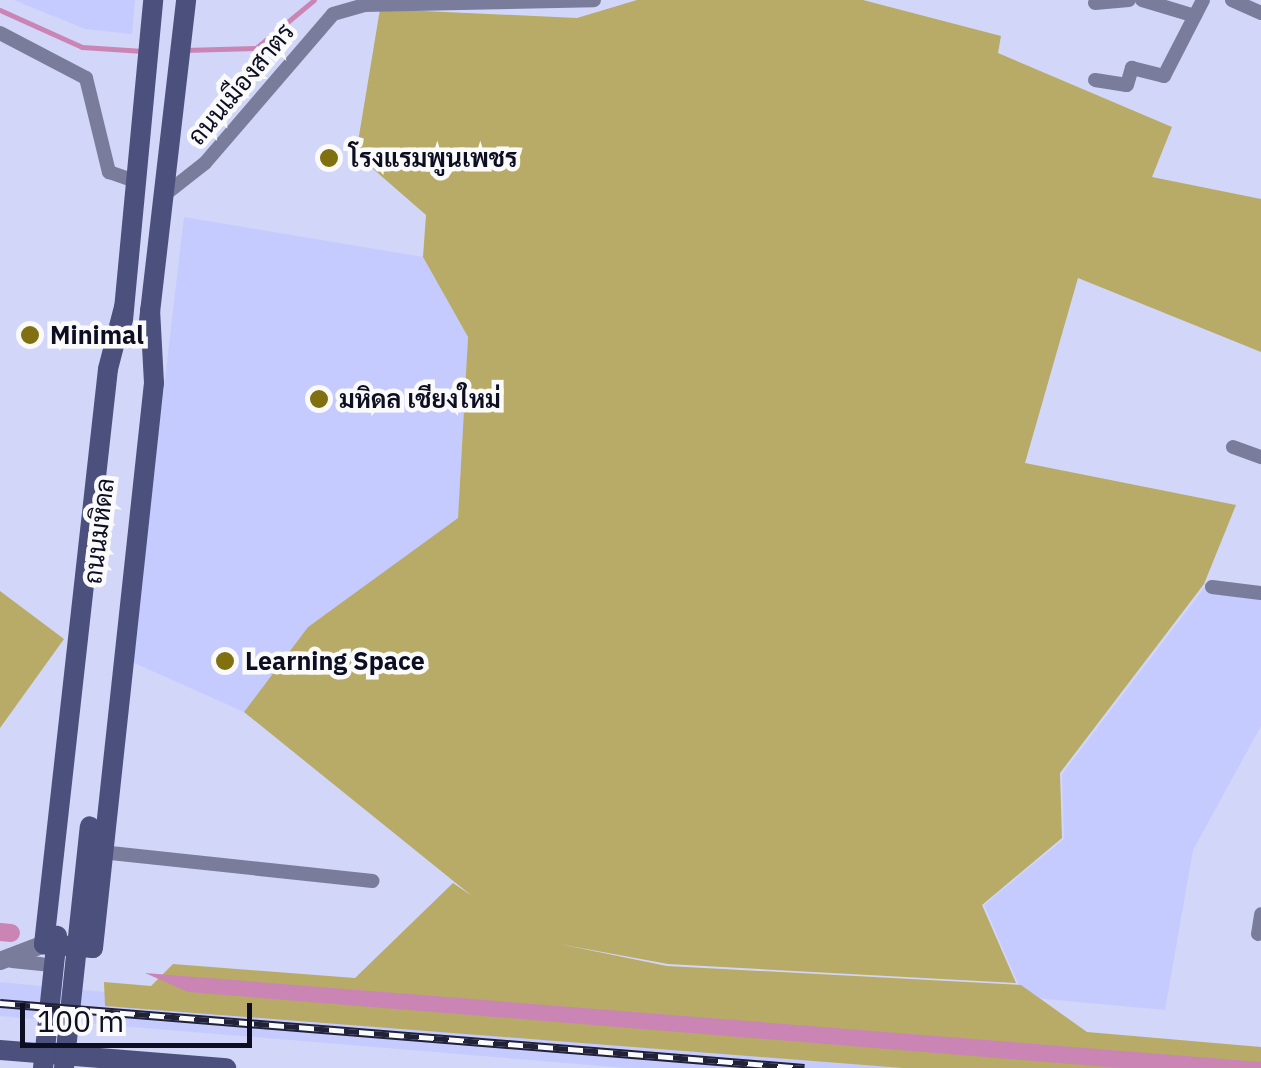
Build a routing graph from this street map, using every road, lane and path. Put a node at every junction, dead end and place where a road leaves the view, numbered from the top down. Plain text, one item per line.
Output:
1 (153, 0) edge
2 (186, 0) edge
3 (594, 0) edge
4 (1129, 0) edge
5 (1142, 0) edge
6 (1203, 0) edge
7 (1232, 0) edge
8 (1096, 3) dead end
9 (1261, 13) edge
10 (1195, 16) junction
11 (0, 33) edge
12 (1095, 80) dead end
13 (135, 181) junction
14 (163, 196) junction
15 (124, 307) junction
16 (150, 310) junction
17 (1233, 447) dead end
18 (1261, 457) edge
19 (1212, 587) dead end
20 (1261, 593) edge
21 (102, 852) junction
22 (372, 882) dead end
23 (1261, 914) edge
24 (1258, 934) dead end
25 (43, 954) junction
26 (6, 961) edge
27 (0, 1050) edge
28 (34, 1063) edge
29 (90, 1064) edge
30 (64, 1068) edge
31 (226, 1068) edge

1 - 13 main road, ถนนมหิดล
2 - 14 main road, ถนนมหิดล
3 - 14 street, ถนนเมืองสาตร
4 - 8 street
5 - 10 street
6 - 10 street
7 - 9 street
10 - 12 street
11 - 13 street
13 - 15 main road, ถนนมหิดล
14 - 16 main road, ถนนมหิดล
15 - 25 main road
15 - 28 main road, ถนนมหิดล
16 - 21 main road
16 - 30 main road, ถนนมหิดล
17 - 18 street
19 - 20 street
21 - 22 street
21 - 25 main road
23 - 24 street
25 - 26 street
27 - 28 main road
28 - 29 main road
29 - 31 main road

